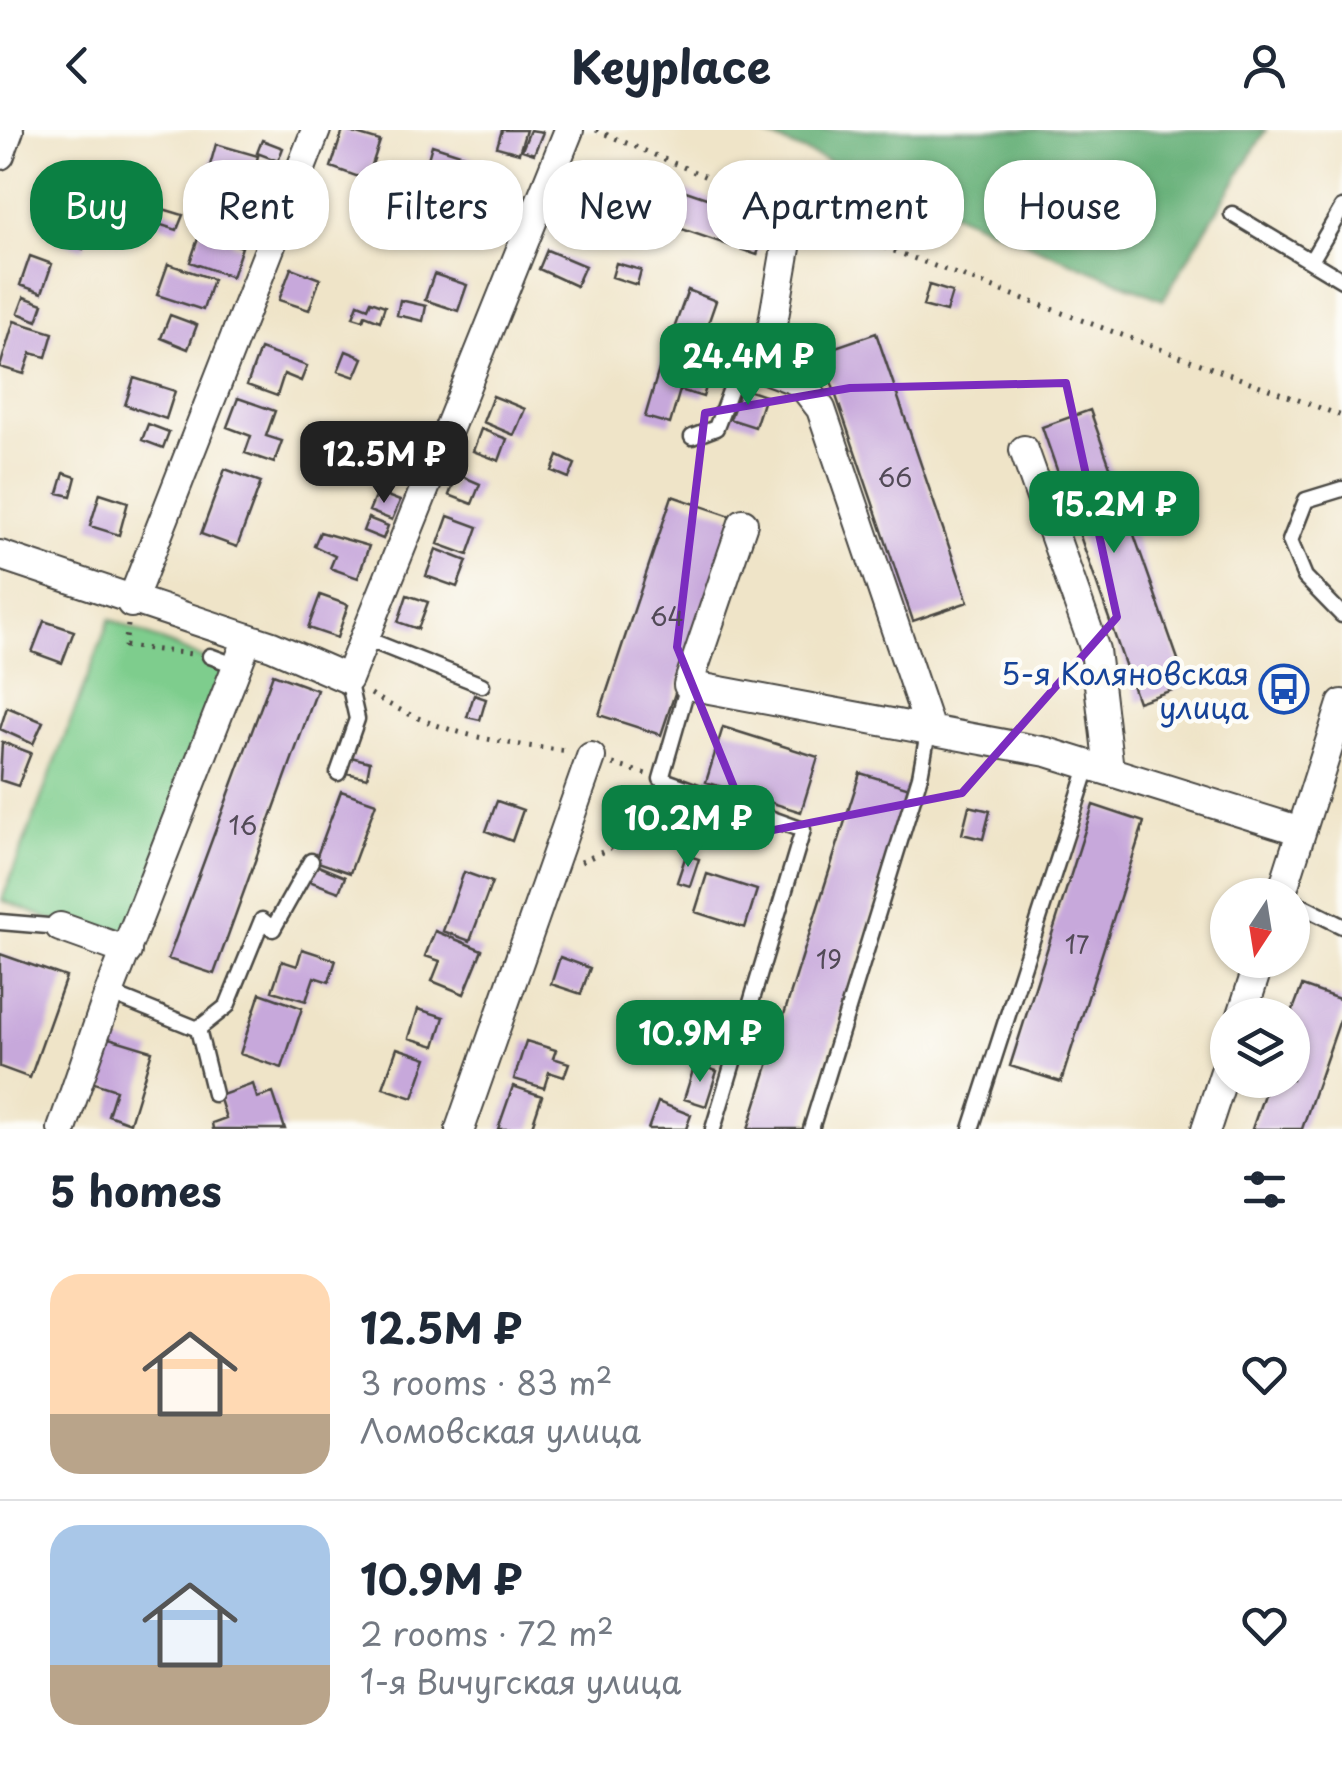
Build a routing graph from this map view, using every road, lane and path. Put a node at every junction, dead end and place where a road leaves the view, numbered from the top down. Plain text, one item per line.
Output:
1 (9, 130) edge
2 (316, 130) edge
3 (569, 130) edge
4 (596, 130) edge
5 (0, 156) edge
6 (707, 177) edge
7 (1342, 208) edge
8 (1232, 214) dead end
9 (785, 250) edge
10 (892, 250) edge
11 (1311, 261) junction
12 (1342, 280) edge
13 (764, 369) junction
14 (1342, 416) edge
15 (692, 437) dead end
16 (1024, 450) dead end
17 (1342, 489) edge
18 (743, 522) dead end
19 (0, 556) edge
20 (130, 611) junction
21 (1342, 614) edge
22 (248, 638) junction
23 (364, 638) junction
24 (223, 661) junction
25 (348, 679) junction
26 (482, 685) dead end
27 (688, 685) junction
28 (1342, 704) edge
29 (930, 727) junction
30 (591, 756) junction
31 (1099, 767) junction
32 (338, 774) dead end
33 (662, 779) junction
34 (1302, 831) junction
35 (311, 862) dead end
36 (1287, 878) edge
37 (547, 880) junction
38 (1310, 910) edge
39 (0, 922) edge
40 (1342, 926) edge
41 (60, 927) joint
42 (126, 950) junction
43 (109, 994) junction
44 (198, 1029) junction
45 (214, 1094) dead end
46 (1216, 1098) edge
47 (62, 1129) edge
48 (460, 1129) edge
49 (713, 1129) edge
50 (811, 1129) edge
51 (972, 1129) edge
52 (1206, 1129) edge

1 - 5 street
2 - 20 street
3 - 23 street
4 - 6 path
7 - 11 lane
8 - 11 lane
9 - 13 street
10 - 14 path
11 - 12 lane
13 - 15 lane
13 - 29 street
16 - 31 street
17 - 21 lane
18 - 27 street
19 - 20 street
20 - 22 street
20 - 24 path
22 - 24 street
22 - 25 street
23 - 25 street
23 - 26 lane
24 - 42 street
25 - 30 path
25 - 32 lane
27 - 29 street
27 - 33 lane
28 - 34 street
29 - 31 street
29 - 50 lane
30 - 33 path
30 - 37 street
31 - 34 street
31 - 51 lane
33 - 37 path
33 - 49 lane
34 - 36 street
35 - 44 lane
37 - 48 street
38 - 40 lane
39 - 41 lane
41 - 42 street
42 - 43 street
43 - 44 lane
43 - 47 street
44 - 45 lane
46 - 52 street

